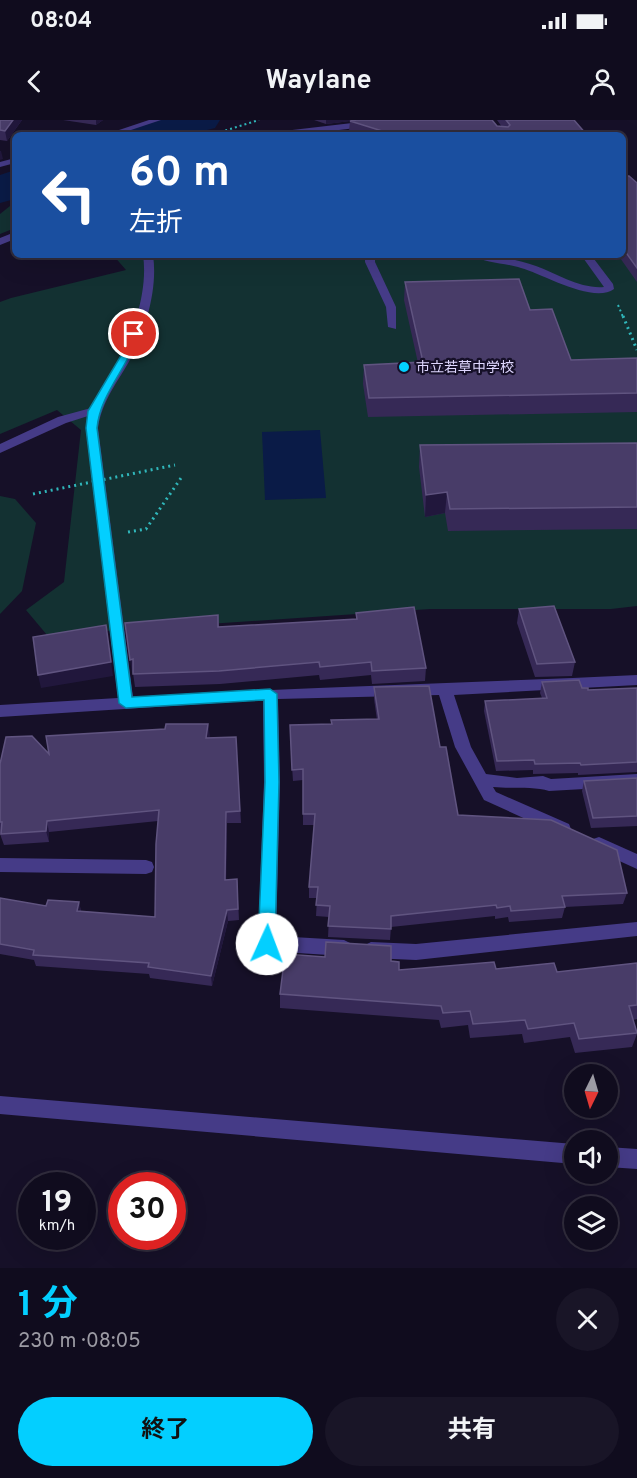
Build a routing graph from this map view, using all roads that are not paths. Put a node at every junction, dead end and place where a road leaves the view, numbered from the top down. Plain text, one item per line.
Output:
1 (157, 120) edge
2 (399, 120) edge
3 (118, 132) edge
4 (299, 132) edge
5 (148, 258) edge
6 (370, 258) edge
7 (490, 258) edge
8 (588, 258) edge
9 (393, 327) dead end
10 (93, 411) junction
11 (0, 449) edge
12 (637, 680) edge
13 (446, 690) junction
14 (270, 694) junction
15 (126, 703) junction
16 (0, 711) edge
17 (482, 780) junction
18 (637, 780) edge
19 (637, 862) edge
20 (0, 865) edge
21 (146, 867) dead end
22 (637, 930) edge
23 (0, 1106) edge
24 (564, 1153) edge
25 (618, 1158) edge
26 (637, 1160) edge

1 - 3 lane
2 - 4 street
5 - 10 street
6 - 9 lane
7 - 8 lane
10 - 11 street
10 - 15 street
12 - 13 street
13 - 14 street
13 - 17 street
14 - 15 street
14 - 22 street
15 - 16 street
17 - 18 street
17 - 19 street
20 - 21 street
23 - 24 street
25 - 26 street

